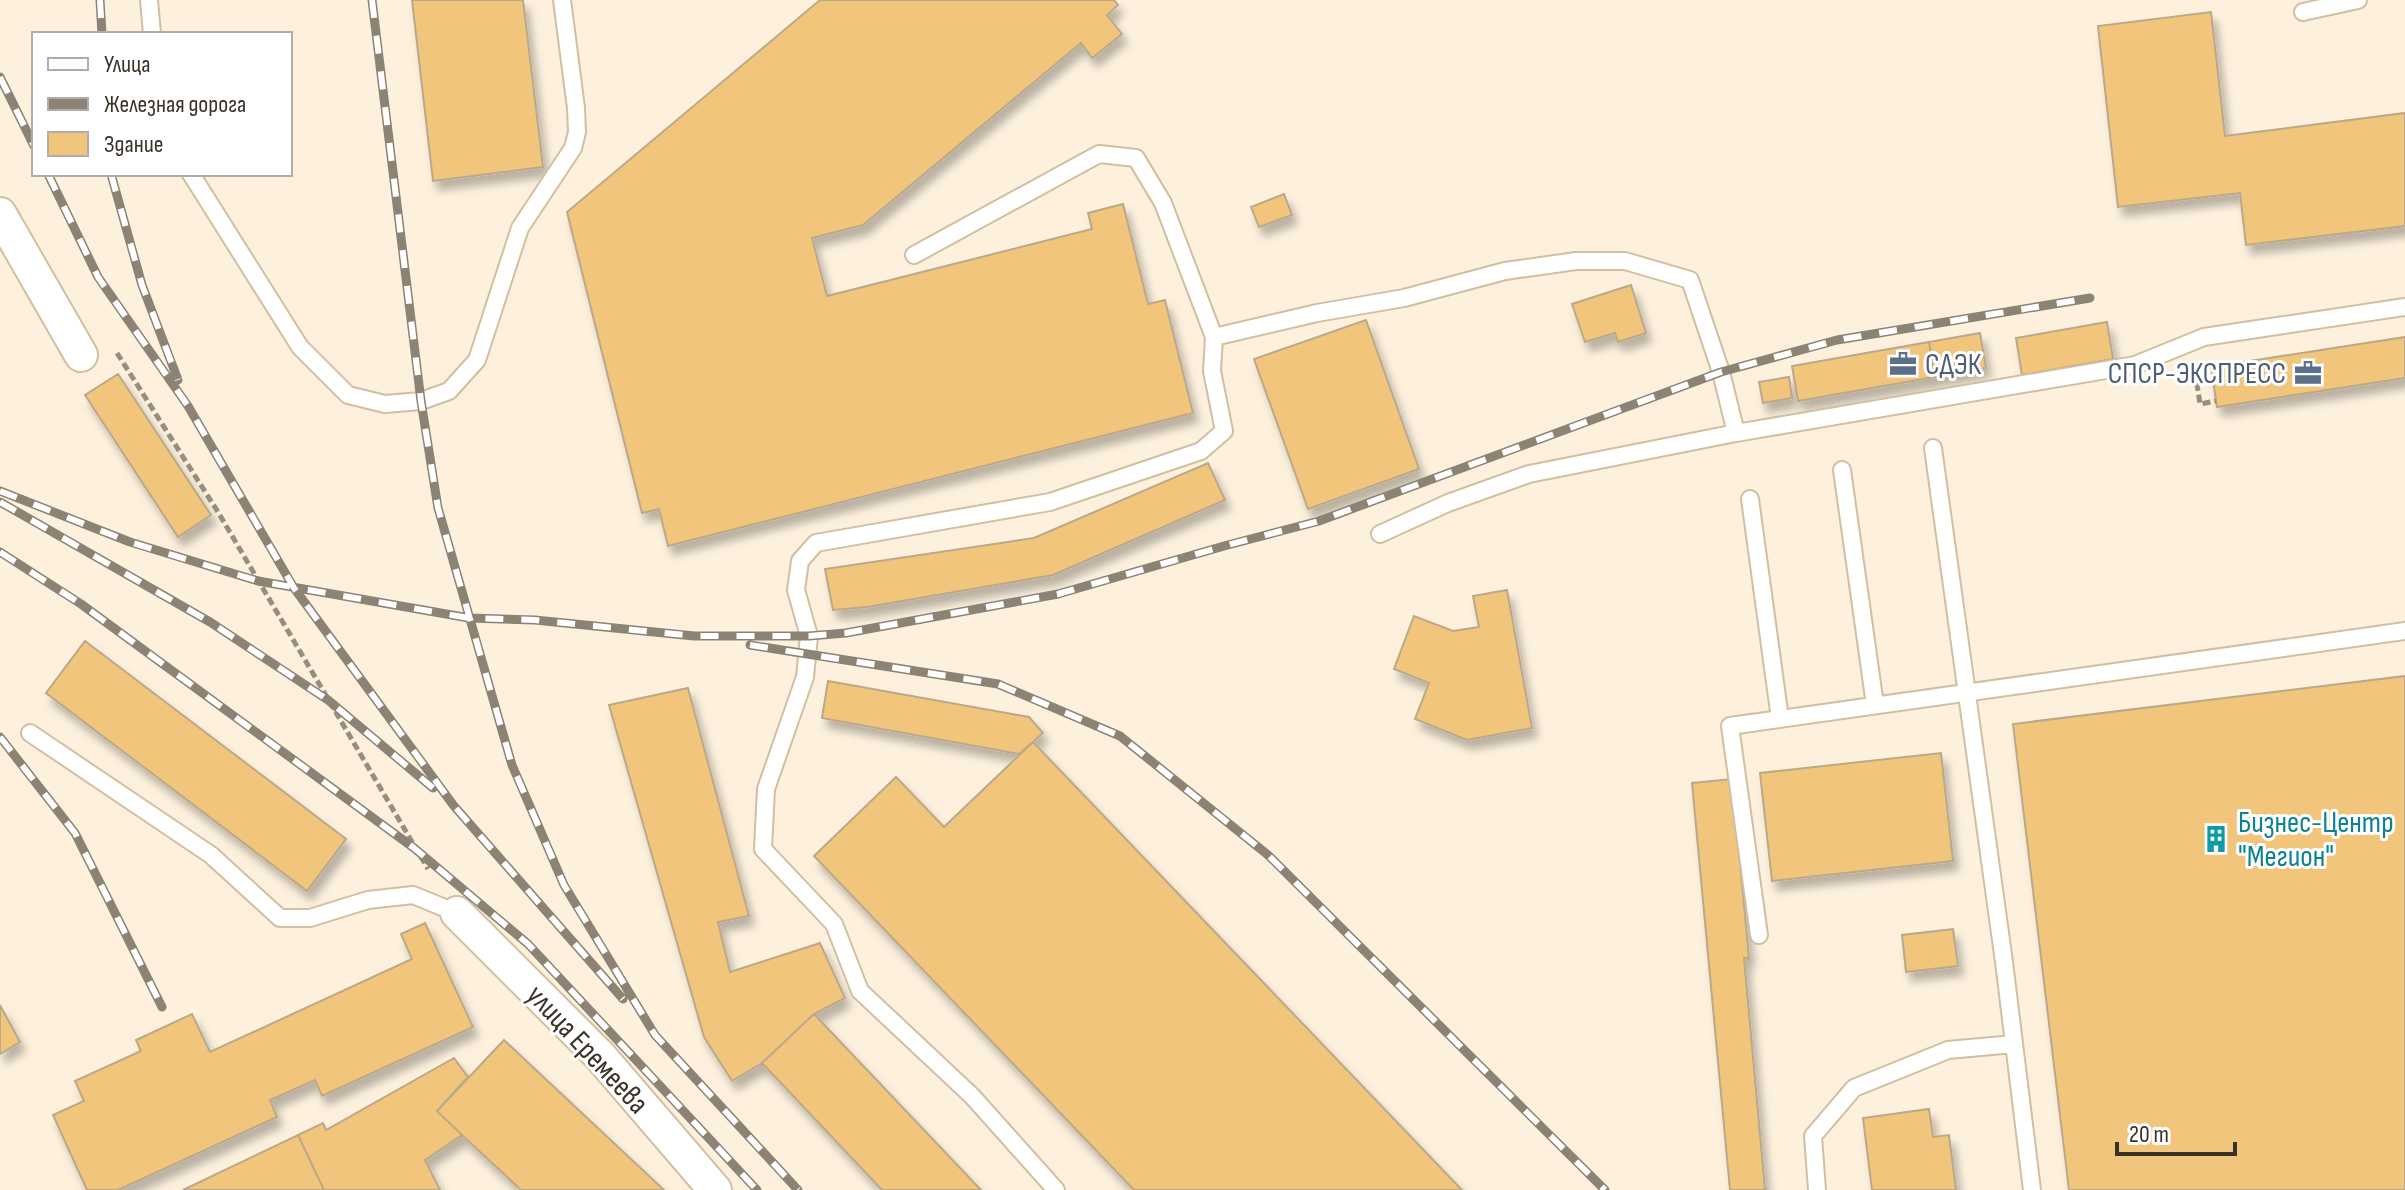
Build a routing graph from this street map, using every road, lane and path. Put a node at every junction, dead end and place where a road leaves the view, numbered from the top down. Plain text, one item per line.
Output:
1 (149, 0) edge
2 (562, 0) edge
3 (2358, 0) edge
4 (2303, 12) dead end
5 (152, 32) edge
6 (192, 176) edge
7 (0, 214) edge
8 (914, 255) dead end
9 (2405, 307) edge
10 (1214, 337) junction
11 (2190, 342) junction
12 (81, 355) joint
13 (2216, 401) dead end
14 (1736, 433) junction
15 (1933, 448) dead end
16 (1842, 470) dead end
17 (1750, 499) dead end
18 (1380, 534) dead end
19 (2405, 631) edge
20 (1967, 693) junction
21 (1875, 705) junction
22 (1780, 719) junction
23 (30, 733) dead end
24 (457, 913) junction
25 (1759, 935) dead end
26 (2014, 1044) junction
27 (715, 1190) edge
28 (1056, 1190) edge
29 (1817, 1190) edge
30 (2032, 1190) edge

1 - 5 lane
2 - 6 lane
3 - 4 lane
7 - 12 street
8 - 10 lane
9 - 11 lane
10 - 14 lane
10 - 28 lane
11 - 13 path
11 - 14 lane
12 - 24 path
14 - 18 lane
15 - 20 lane
16 - 21 lane
17 - 22 lane
19 - 20 lane
20 - 21 lane
20 - 26 lane
21 - 22 lane
22 - 25 lane
23 - 24 lane
24 - 27 street, улица Еремеева
26 - 29 lane
26 - 30 lane

